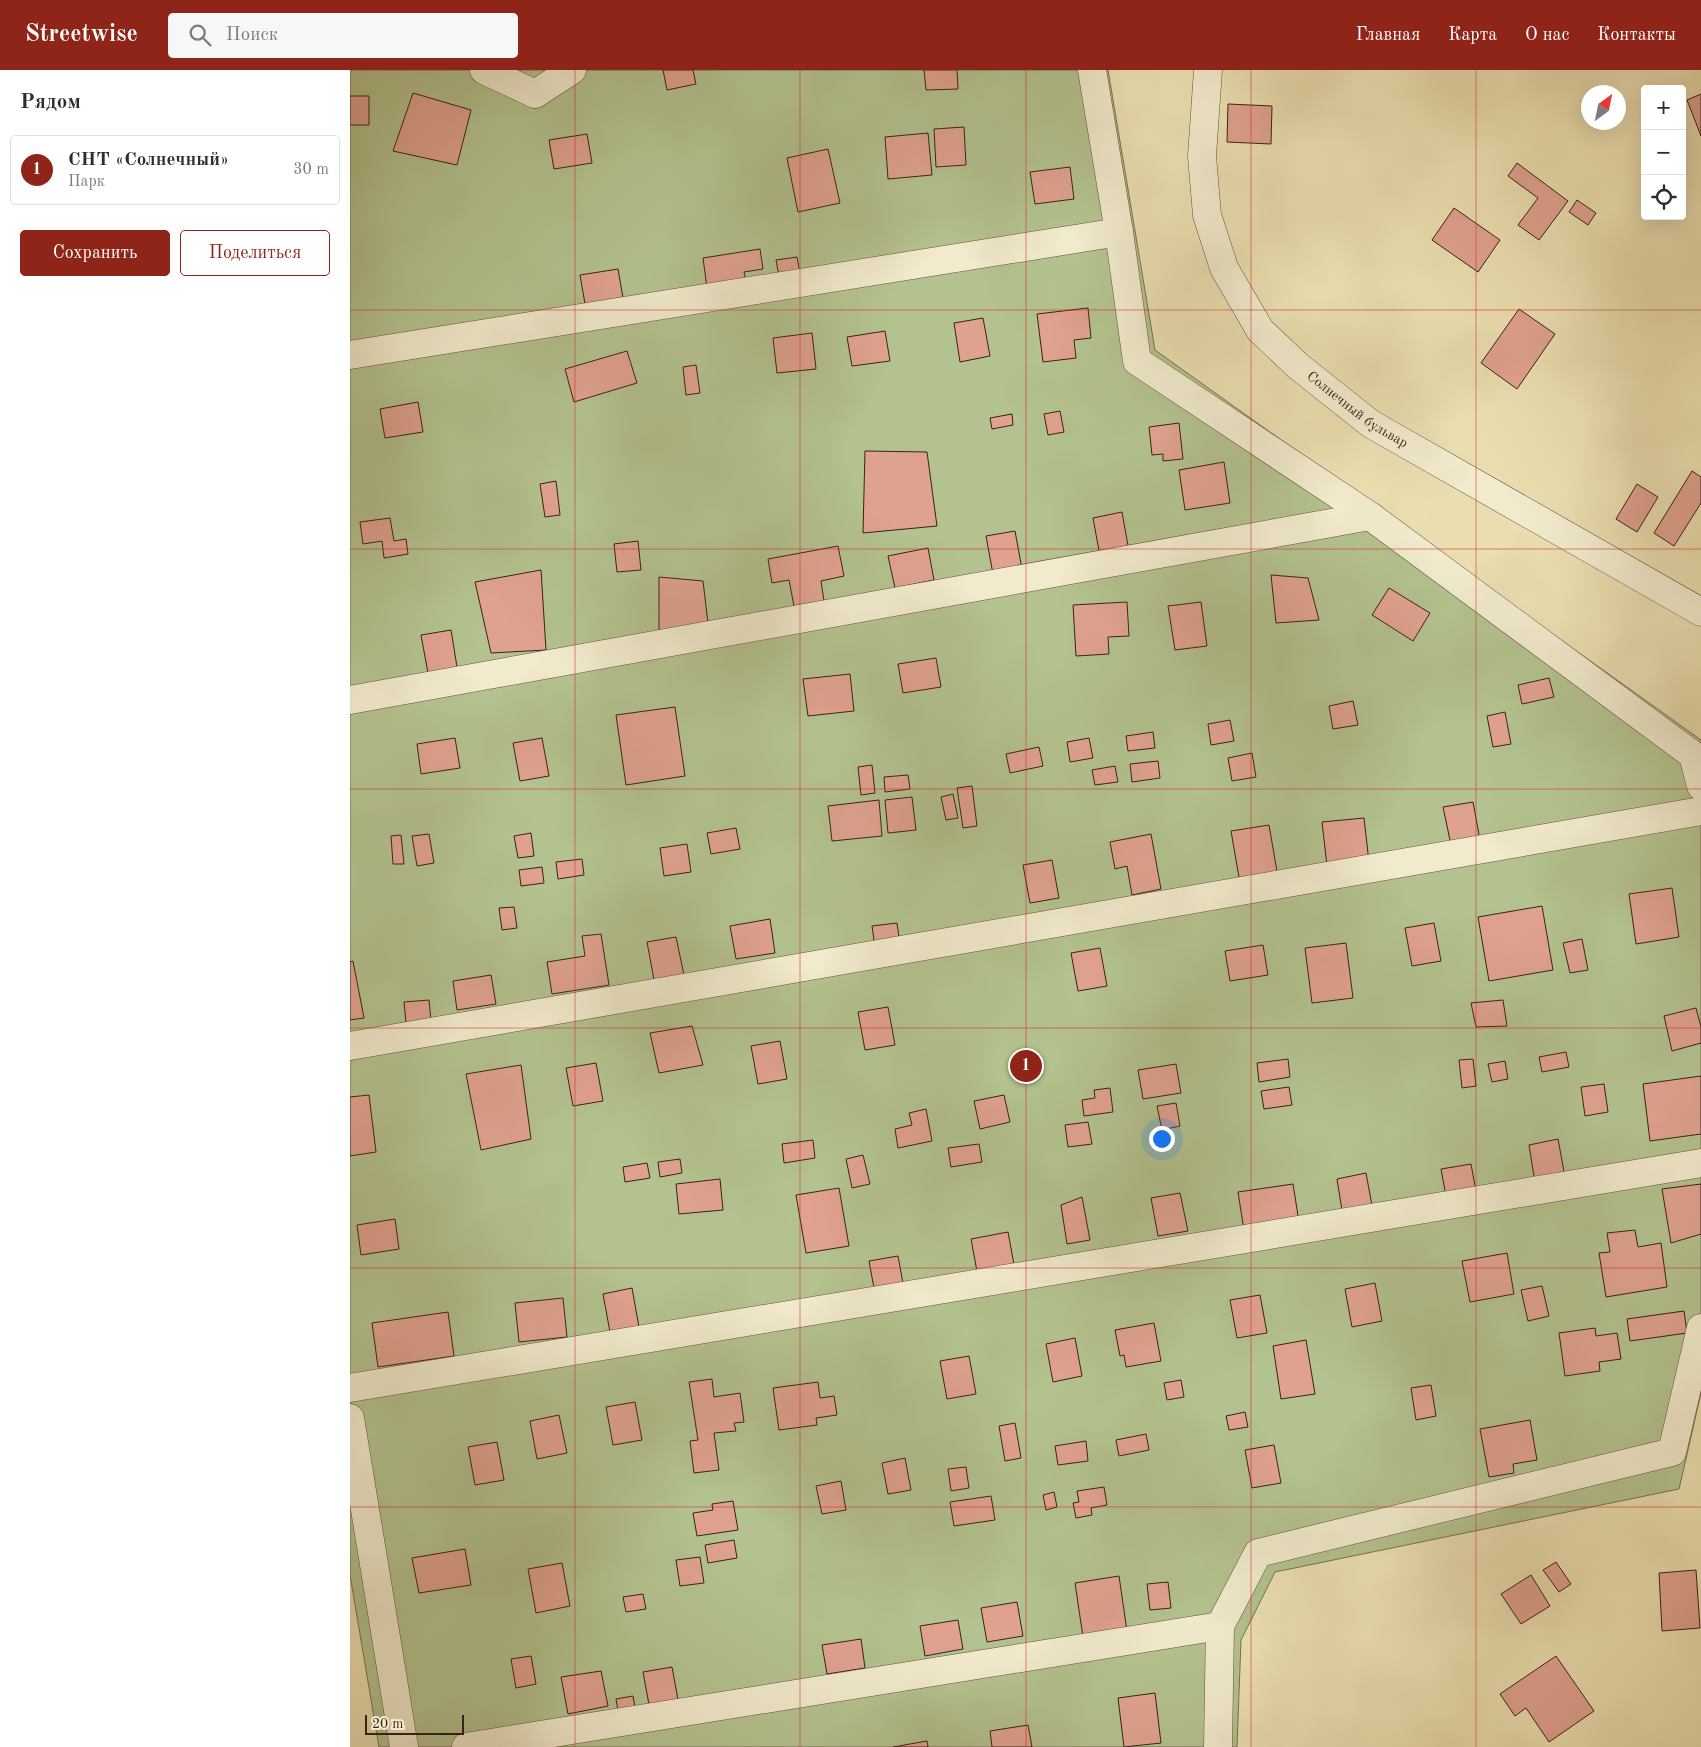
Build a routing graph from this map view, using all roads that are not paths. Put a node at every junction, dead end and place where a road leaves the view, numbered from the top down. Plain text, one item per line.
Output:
1 (484, 70) edge
2 (572, 70) edge
3 (1092, 70) edge
4 (1208, 70) edge
5 (1119, 232) junction
6 (350, 355) edge
7 (1370, 516) junction
8 (1701, 612) edge
9 (350, 700) edge
10 (1701, 786) edge
11 (1701, 811) edge
12 (350, 1046) edge
13 (1701, 1163) edge
14 (1701, 1328) edge
15 (350, 1388) edge
16 (350, 1418) edge
17 (1220, 1626) junction
18 (404, 1747) edge
19 (466, 1747) edge
20 (1218, 1747) edge

1 - 2 street
3 - 5 street
4 - 8 street, Солнечный бульвар
5 - 6 street
5 - 7 street
7 - 9 street
7 - 10 street
11 - 12 street
13 - 15 street
14 - 17 street
16 - 18 street
17 - 19 street
17 - 20 street

